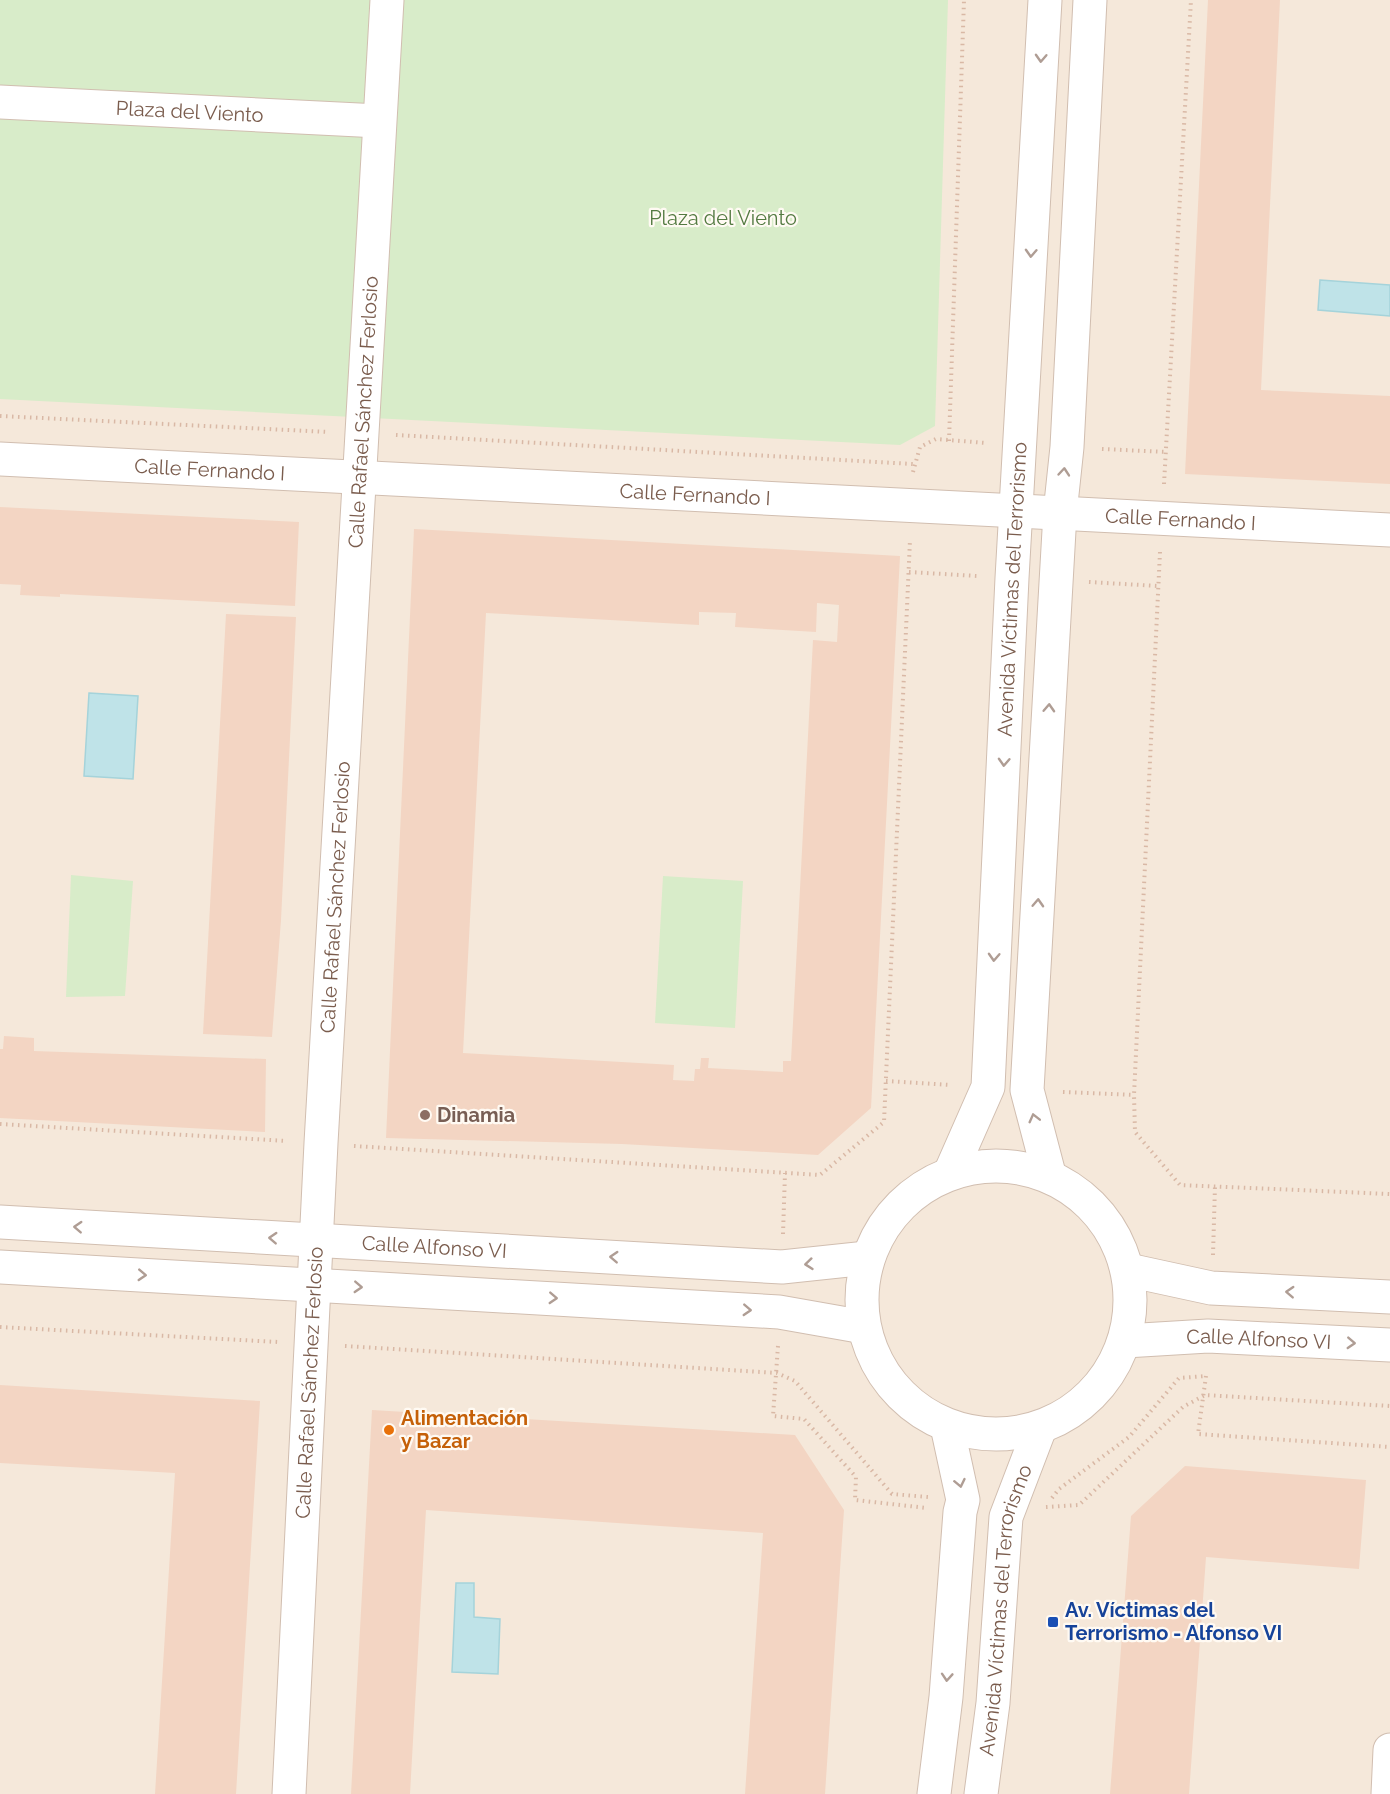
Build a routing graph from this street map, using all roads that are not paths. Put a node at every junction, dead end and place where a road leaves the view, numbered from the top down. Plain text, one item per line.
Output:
1 (387, 0) edge
2 (1045, 0) edge
3 (1090, 0) edge
4 (0, 102) edge
5 (379, 121) junction
6 (0, 459) edge
7 (361, 477) junction
8 (1016, 511) junction
9 (1060, 513) junction
10 (1390, 530) edge
11 (951, 1171) junction
12 (1049, 1174) junction
13 (0, 1222) edge
14 (317, 1240) junction
15 (867, 1258) junction
16 (0, 1267) edge
17 (1128, 1270) junction
18 (315, 1284) junction
19 (1390, 1297) edge
20 (864, 1327) junction
21 (1125, 1341) junction
22 (1390, 1345) edge
23 (947, 1426) junction
24 (1040, 1428) junction
25 (1390, 1750) edge
26 (289, 1794) edge
27 (934, 1794) edge
28 (981, 1794) edge
29 (1388, 1794) edge

1 - 5 street, Calle Rafael Sánchez Ferlosio
2 -> 8 street, Avenida Víctimas del Terrorismo
9 -> 3 street
4 - 5 street, Plaza del Viento
5 - 7 street, Calle Rafael Sánchez Ferlosio
6 - 7 street, Calle Fernando I
7 - 8 street, Calle Fernando I
7 - 14 street, Calle Rafael Sánchez Ferlosio
8 - 9 street, Calle Fernando I
8 -> 11 street, Avenida Víctimas del Terrorismo
9 - 10 street, Calle Fernando I
12 -> 9 street
11 - 12 street
11 - 15 street
12 - 17 street
14 -> 13 street, Calle Alfonso VI
15 -> 14 street, Calle Alfonso VI
14 - 18 street, Calle Rafael Sánchez Ferlosio
15 - 20 street
16 -> 18 street
19 -> 17 street
17 - 21 street
18 -> 20 street
18 - 26 street, Calle Rafael Sánchez Ferlosio
20 - 23 street
21 -> 22 street, Calle Alfonso VI
21 - 24 street
23 - 24 street
23 -> 27 street
24 - 28 street, Avenida Víctimas del Terrorismo
25 - 29 street

